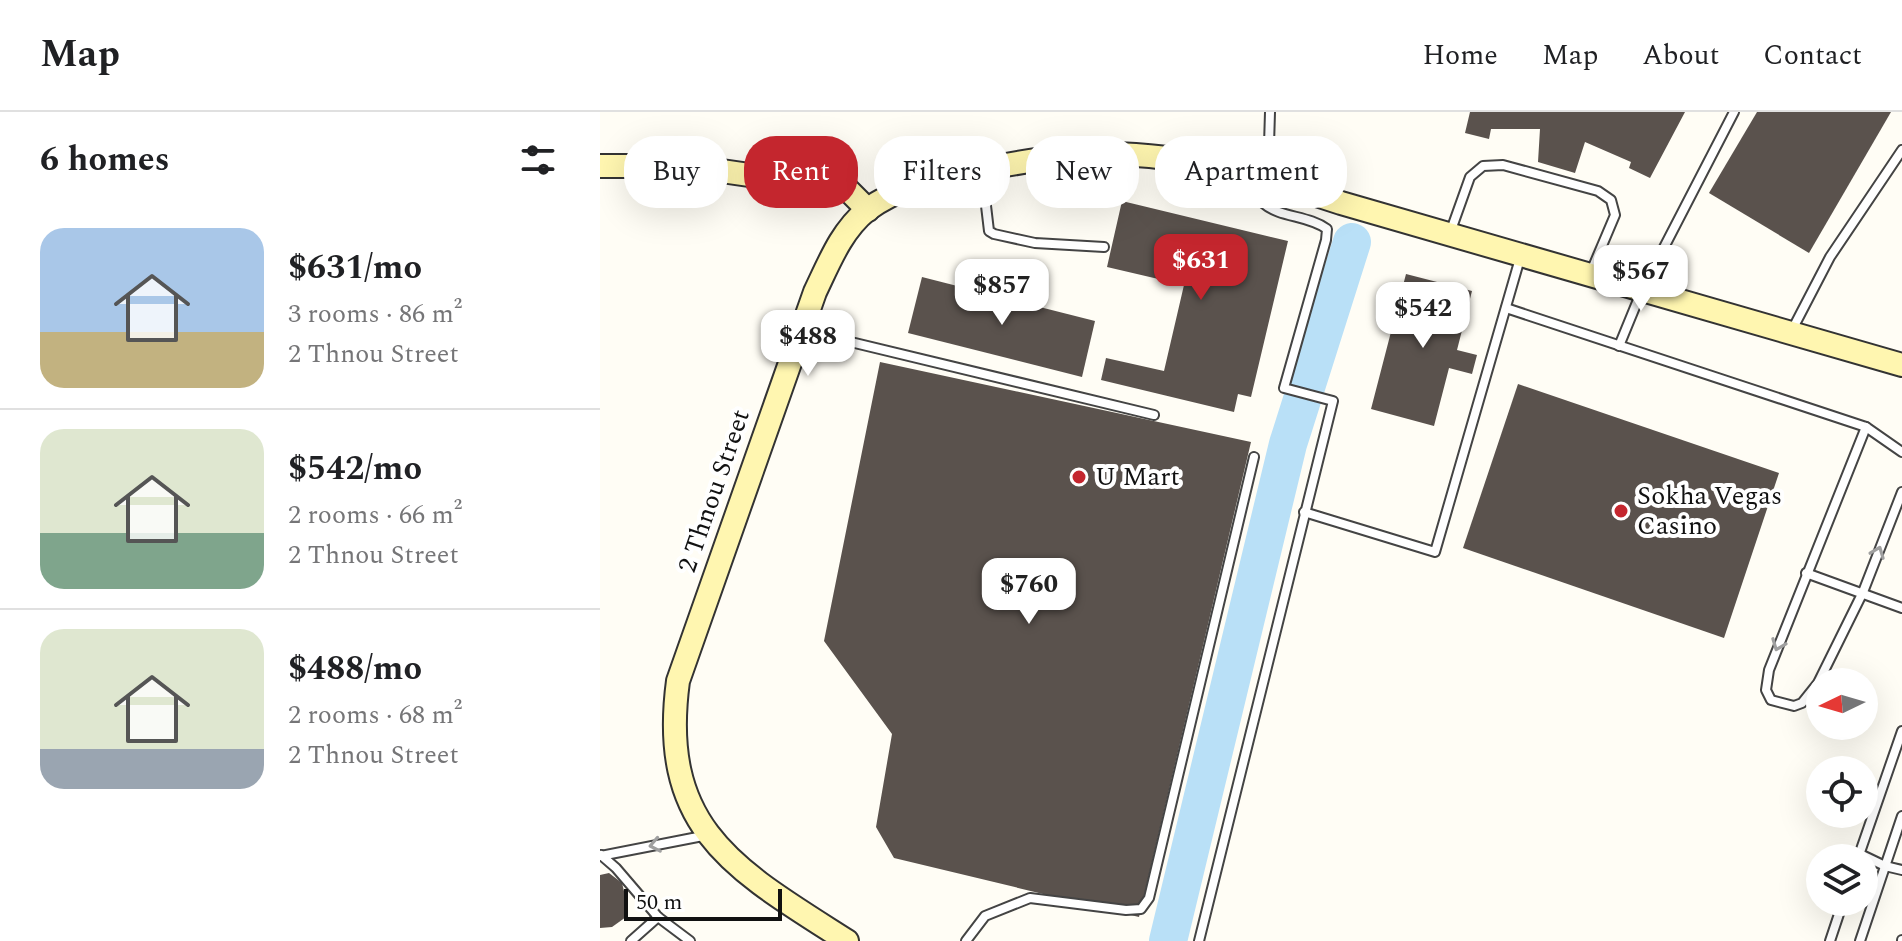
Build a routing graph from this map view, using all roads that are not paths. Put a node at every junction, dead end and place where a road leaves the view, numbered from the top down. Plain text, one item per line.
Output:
1 (1270, 112) edge
2 (1734, 112) edge
3 (1269, 136) edge
4 (1902, 150) edge
5 (1155, 157) edge
6 (1010, 164) edge
7 (600, 166) edge
8 (1347, 205) edge
9 (874, 207) edge
10 (986, 208) edge
11 (1269, 208) edge
12 (868, 210) junction
13 (1450, 234) junction
14 (1104, 247) dead end
15 (1521, 255) junction
16 (1590, 274) junction
17 (1642, 290) junction
18 (1506, 308) junction
19 (800, 330) junction
20 (1791, 333) junction
21 (1619, 346) junction
22 (1902, 365) edge
23 (1154, 415) dead end
24 (1866, 427) junction
25 (1902, 452) edge
26 (1254, 457) dead end
27 (1902, 492) edge
28 (1304, 512) junction
29 (1806, 573) junction
30 (1863, 592) junction
31 (1902, 608) edge
32 (1902, 733) edge
33 (1902, 816) edge
34 (709, 835) junction
35 (1863, 844) edge
36 (600, 856) edge
37 (1878, 863) edge
38 (1885, 866) junction
39 (1902, 870) edge
40 (1838, 916) edge
41 (658, 917) junction
42 (631, 941) edge
43 (690, 941) edge
44 (847, 941) edge
45 (966, 941) edge
46 (1199, 941) edge
47 (1830, 941) edge
48 (1860, 941) edge

1 - 3 lane
2 - 17 lane
4 - 20 lane
5 - 6 main road, 2 Thnou Street
7 - 12 main road
8 - 13 main road, 2 Thnou Street
9 - 12 main road, 2 Thnou Street
10 - 14 lane
11 - 28 lane
12 - 19 main road, 2 Thnou Street
13 - 15 main road, 2 Thnou Street
13 - 16 lane
15 - 16 main road, 2 Thnou Street
15 - 18 lane
16 - 17 main road, 2 Thnou Street
17 - 20 main road, 2 Thnou Street
17 - 21 lane
18 - 21 lane
18 - 28 lane
19 - 23 lane
19 - 34 main road, 2 Thnou Street
20 - 22 main road, 2 Thnou Street
21 - 24 lane
24 - 25 lane
24 - 29 lane
26 - 45 lane
30 -> 27 lane
28 - 46 lane
29 - 30 lane
29 -> 30 lane
30 - 31 lane
32 - 35 lane
33 - 38 lane
34 -> 36 lane
34 - 44 main road, 2 Thnou Street
36 - 41 lane
37 - 38 lane
38 - 39 lane
38 - 48 lane
40 - 47 lane
41 - 42 lane
41 - 43 lane

